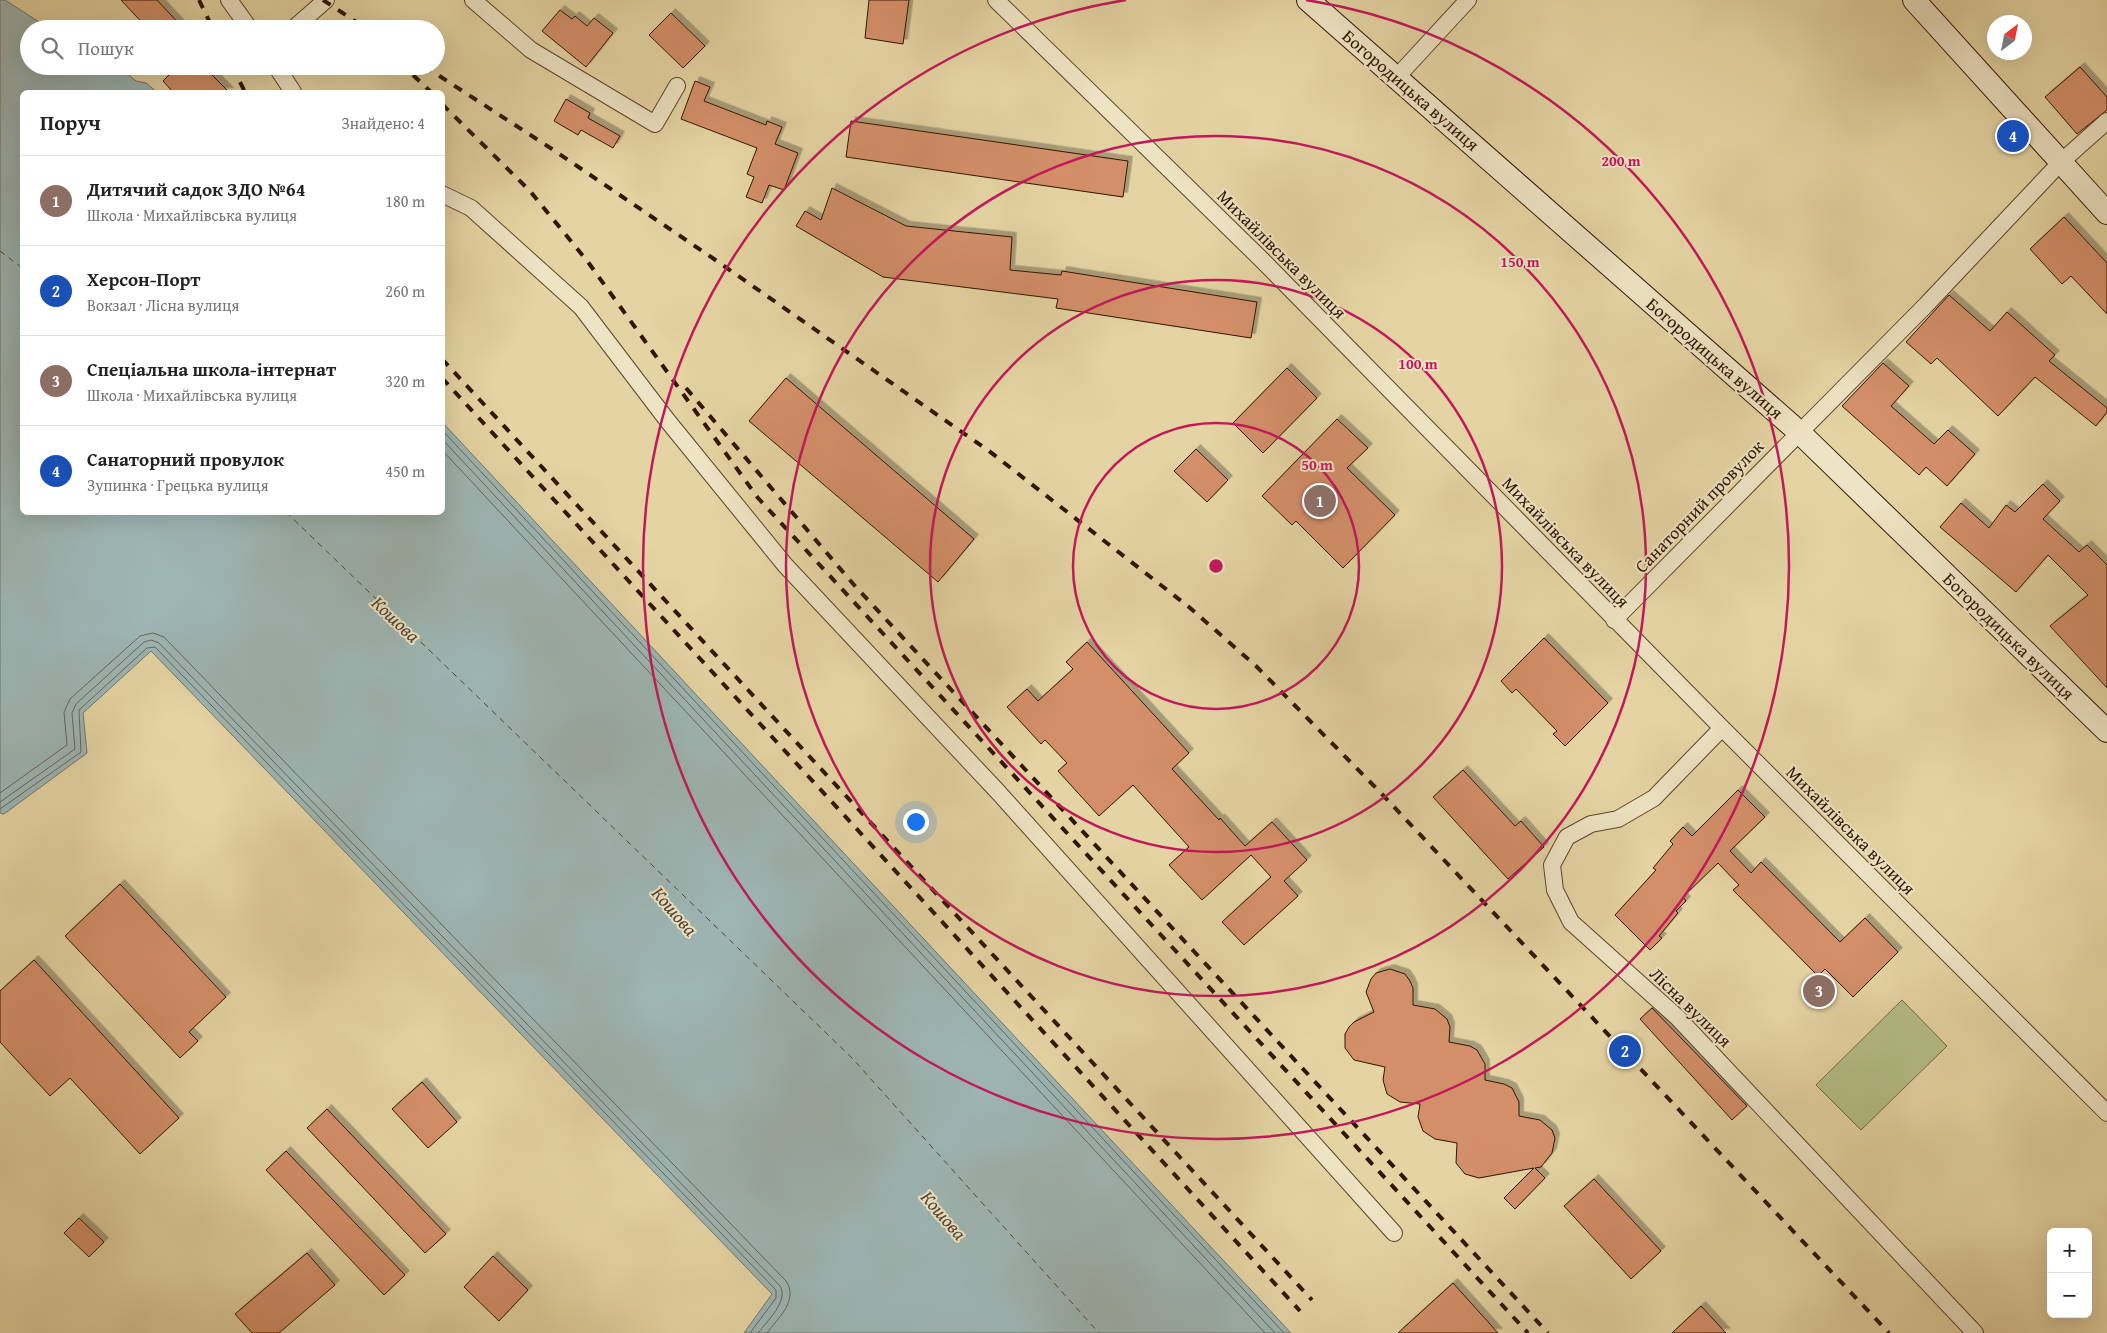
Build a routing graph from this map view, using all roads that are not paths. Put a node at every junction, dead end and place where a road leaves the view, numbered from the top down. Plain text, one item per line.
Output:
1 (229, 0) edge
2 (326, 0) edge
3 (473, 0) edge
4 (996, 0) edge
5 (1308, 0) edge
6 (1468, 0) edge
7 (1914, 0) edge
8 (243, 20) edge
9 (303, 20) edge
10 (282, 75) edge
11 (1396, 78) junction
12 (677, 86) dead end
13 (292, 90) edge
14 (2107, 121) edge
15 (2061, 162) junction
16 (445, 195) edge
17 (2107, 213) edge
18 (1799, 432) junction
19 (1614, 620) junction
20 (1722, 728) junction
21 (2107, 731) edge
22 (2107, 1113) edge
23 (1394, 1233) dead end
24 (1975, 1333) edge

1 - 8 street
2 - 9 street
3 - 12 street
4 - 19 street, Михайлівська вулиця
5 - 11 street, Богородицька вулиця
6 - 11 street
7 - 15 street
10 - 13 street
11 - 18 street, Богородицька вулиця
14 - 15 street, Санаторний провулок
15 - 17 street
15 - 18 street, Санаторний провулок
16 - 23 street
18 - 19 street, Санаторний провулок
18 - 21 street, Богородицька вулиця
19 - 20 street, Михайлівська вулиця
20 - 22 street, Михайлівська вулиця
20 - 24 street, Лісна вулиця

